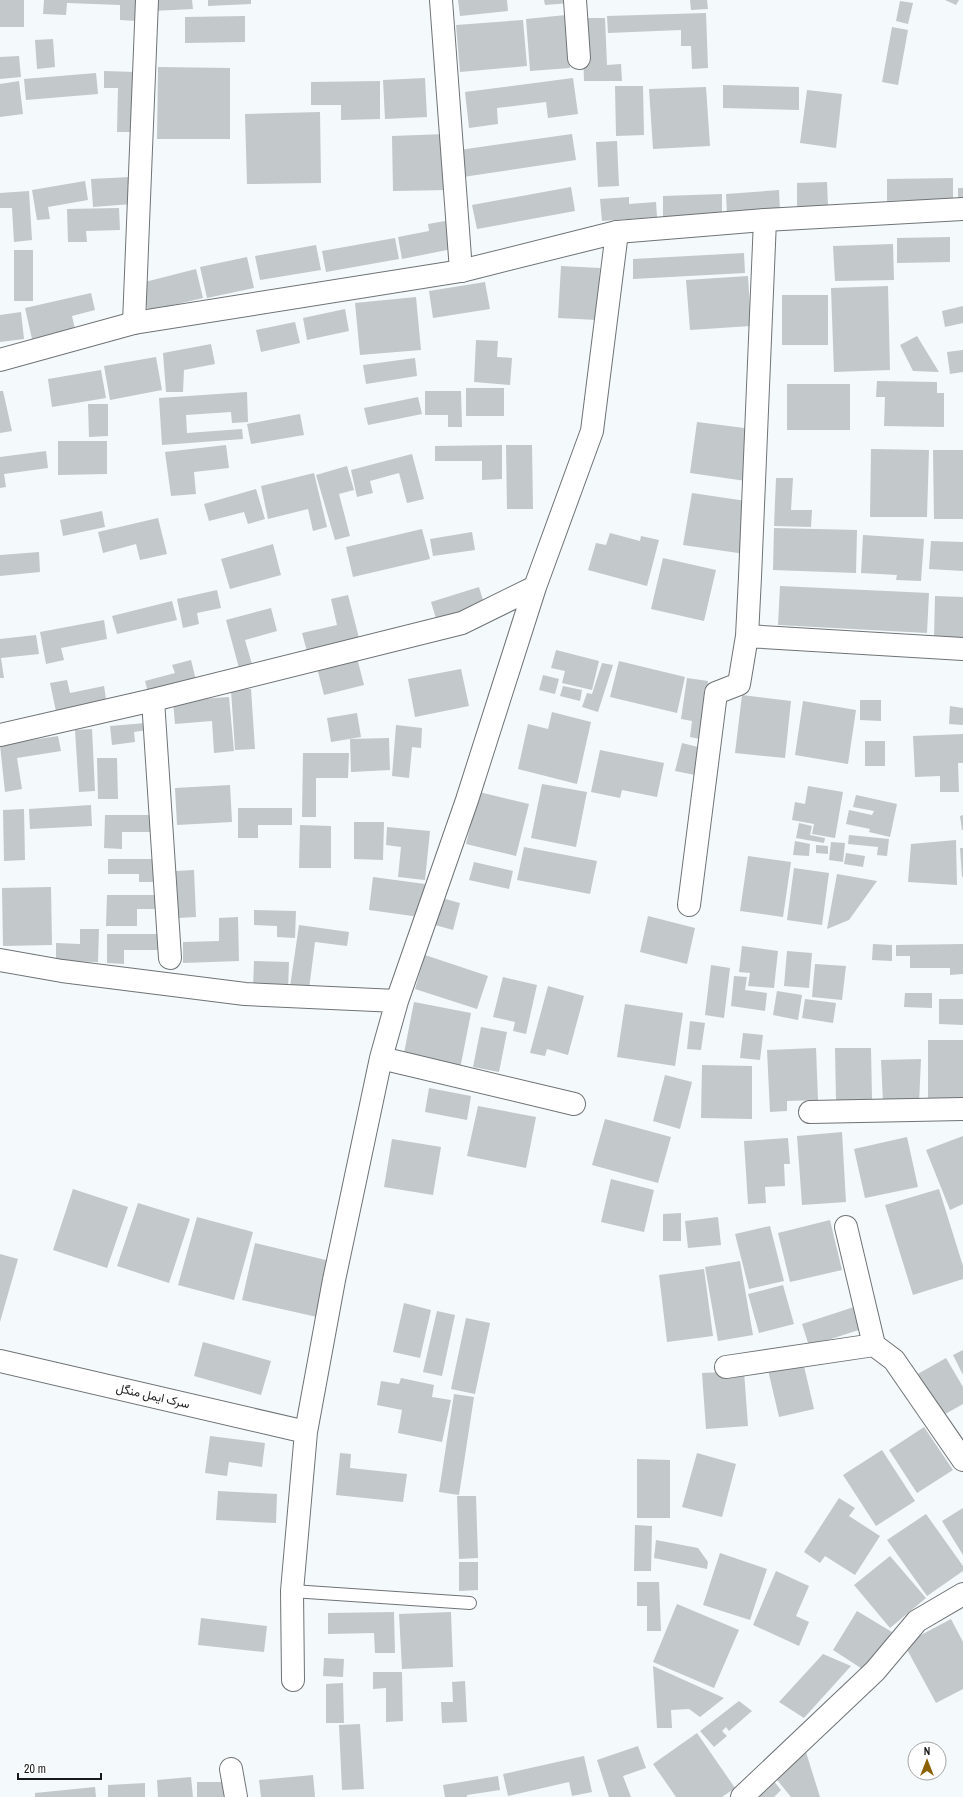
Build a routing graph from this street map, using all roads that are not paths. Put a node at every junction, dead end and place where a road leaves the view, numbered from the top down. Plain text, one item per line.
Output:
1 (148, 0) edge
2 (441, 0) edge
3 (575, 0) edge
4 (579, 58) dead end
5 (963, 209) edge
6 (764, 220) junction
7 (617, 232) junction
8 (461, 271) junction
9 (134, 323) junction
10 (0, 360) edge
11 (535, 587) junction
12 (747, 636) junction
13 (963, 649) edge
14 (153, 700) junction
15 (0, 735) edge
16 (689, 905) dead end
17 (170, 958) dead end
18 (0, 960) edge
19 (397, 1001) junction
20 (381, 1058) junction
21 (574, 1104) dead end
22 (963, 1109) edge
23 (810, 1112) dead end
24 (846, 1227) dead end
25 (874, 1345) junction
26 (0, 1361) edge
27 (726, 1367) dead end
28 (306, 1432) junction
29 (963, 1460) edge
30 (292, 1591) junction
31 (963, 1594) edge
32 (470, 1603) dead end
33 (293, 1680) dead end
34 (231, 1769) dead end
35 (236, 1797) edge
36 (742, 1797) edge

1 - 9 street
2 - 8 street
3 - 4 street
5 - 6 street
6 - 7 street
6 - 12 street
7 - 8 street
7 - 11 street
8 - 9 street
9 - 10 street
11 - 14 street
11 - 19 street
12 - 13 street
12 - 16 street
14 - 15 street
14 - 17 street
18 - 19 street
19 - 20 street
20 - 21 street
20 - 28 street
22 - 23 street
24 - 25 street
25 - 27 street
25 - 29 street
26 - 28 street, سرک ایمل منگل
28 - 30 street
30 - 32 lane
30 - 33 street
31 - 36 street
34 - 35 street

